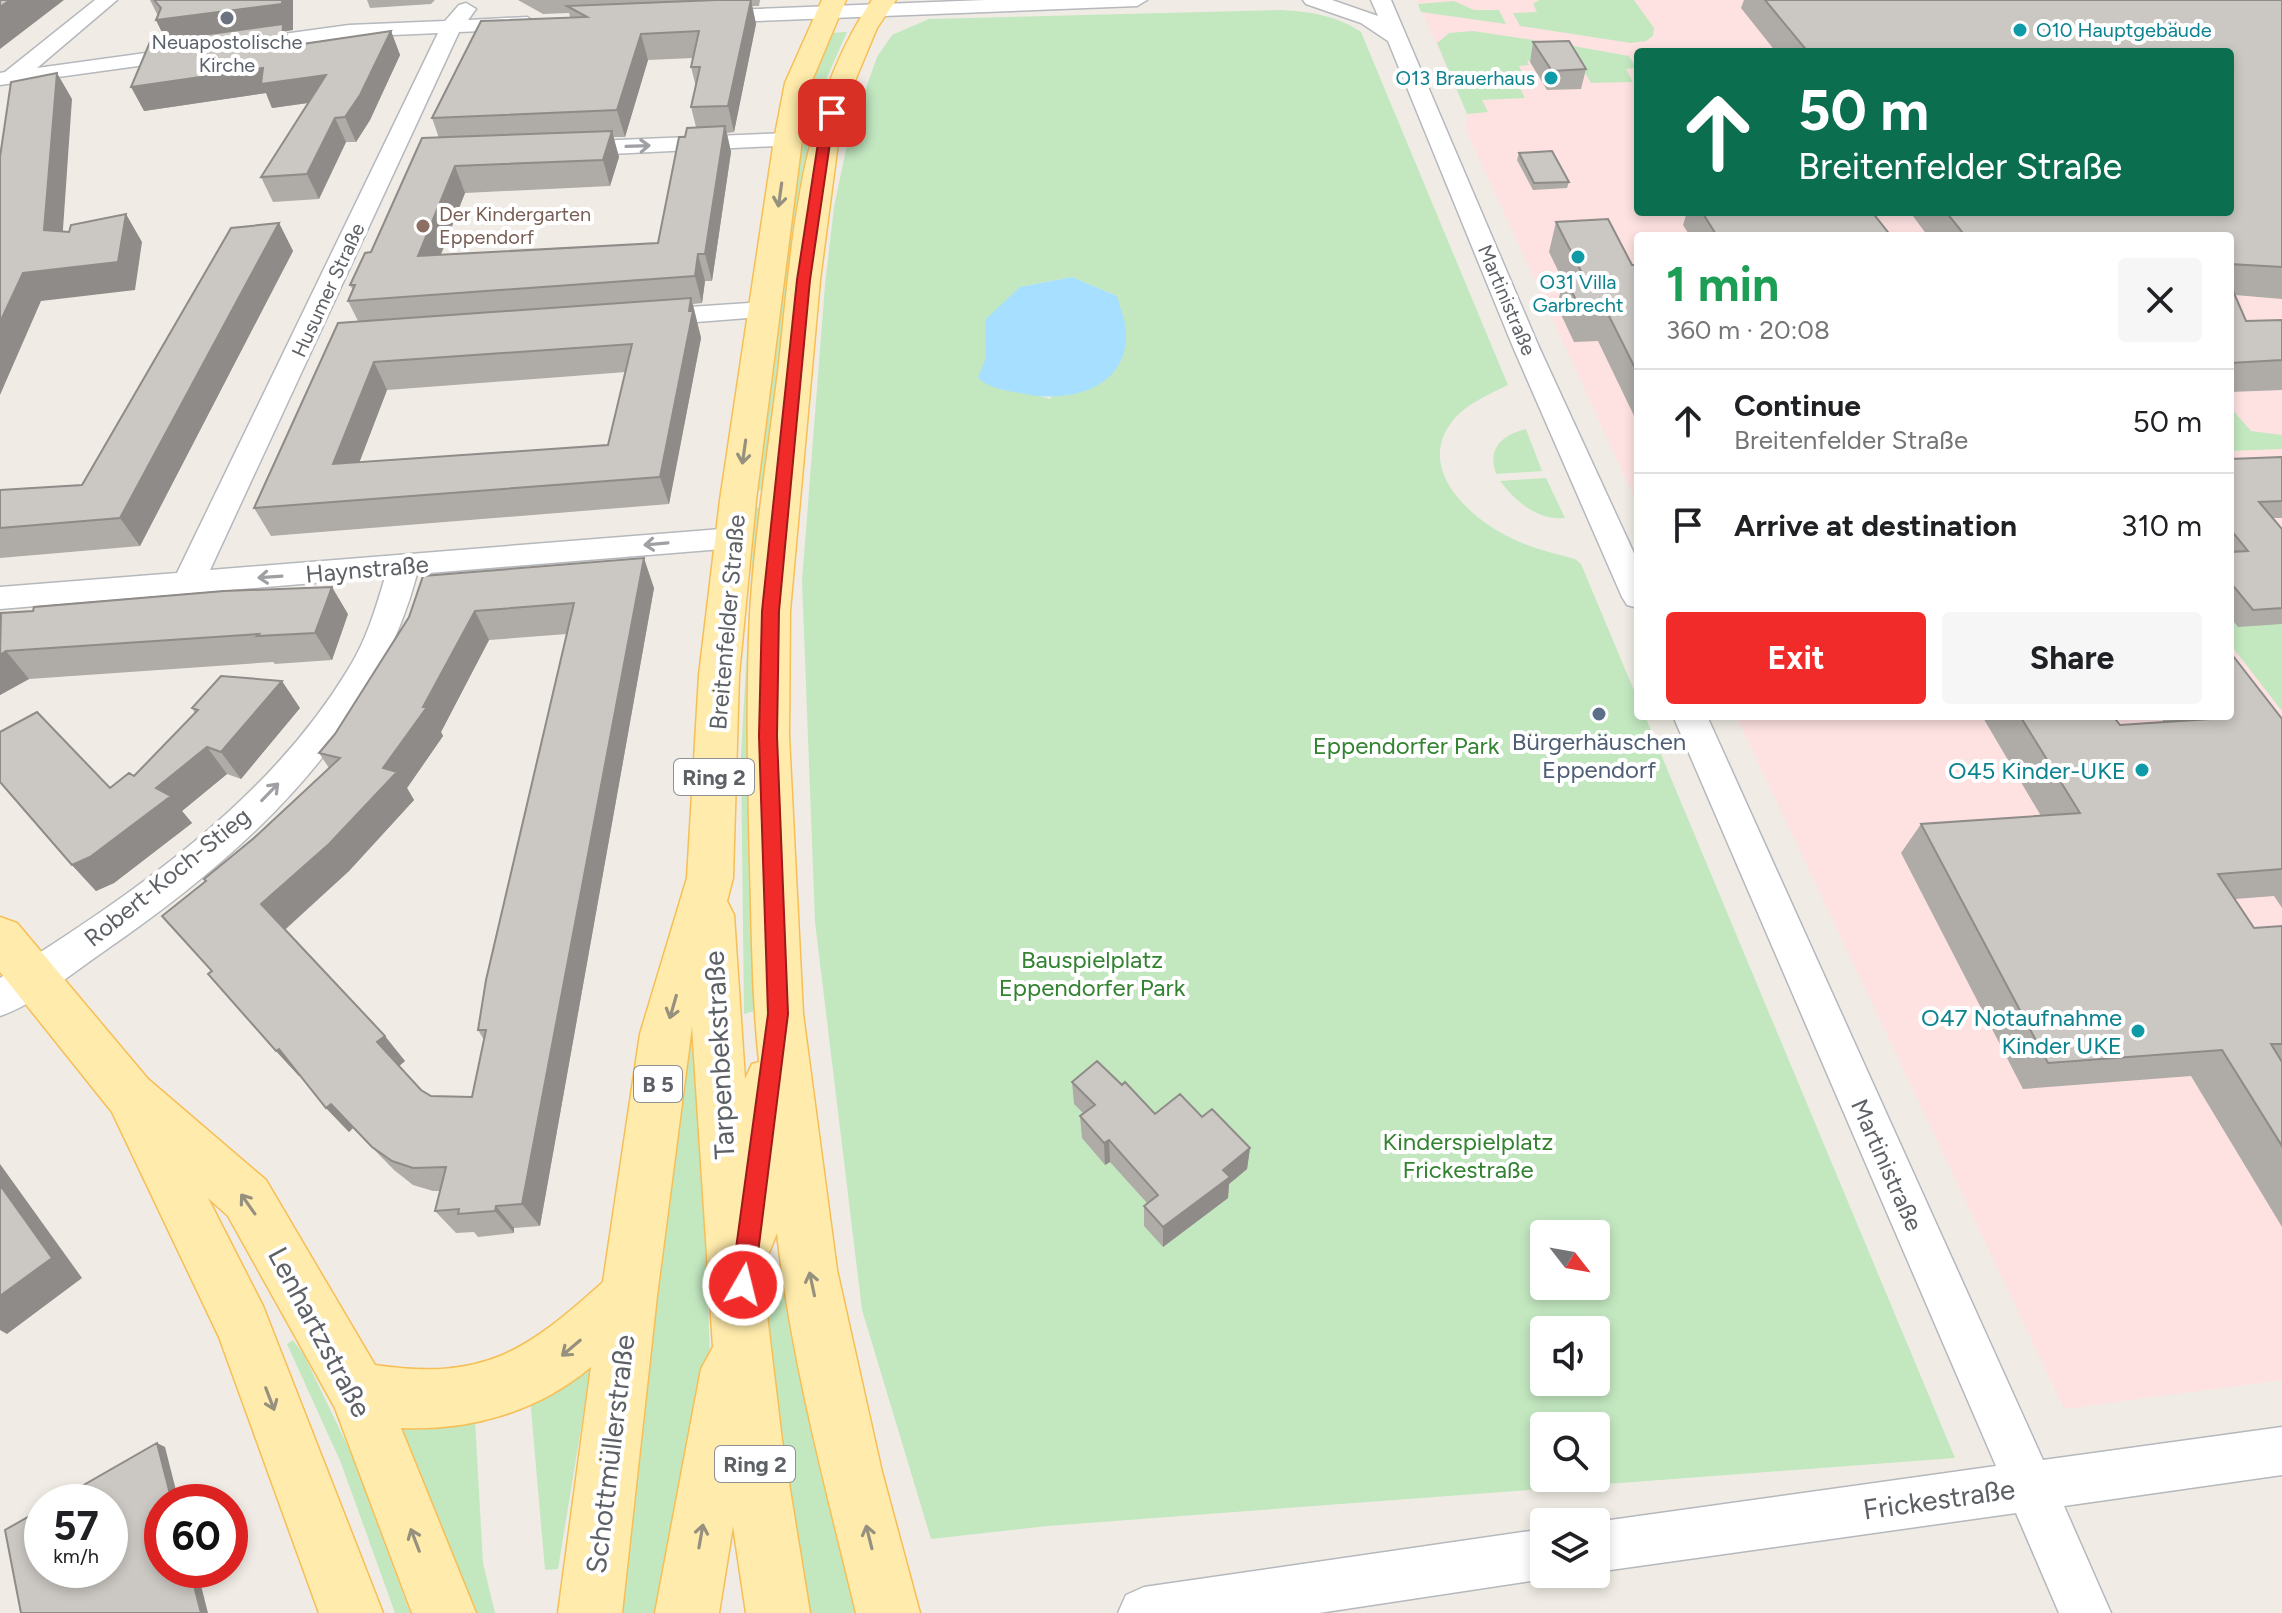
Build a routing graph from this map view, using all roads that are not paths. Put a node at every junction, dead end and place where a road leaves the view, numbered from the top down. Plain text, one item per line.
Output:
1 (107, 0) edge
2 (473, 0) edge
3 (1137, 0) edge
4 (1313, 0) edge
5 (1381, 0) edge
6 (882, 4) edge
7 (831, 6) edge
8 (684, 17) edge
9 (545, 22) edge
10 (452, 25) junction
11 (1397, 38) junction
12 (6, 78) edge
13 (788, 140) junction
14 (546, 150) edge
15 (423, 155) edge
16 (392, 156) junction
17 (764, 310) junction
18 (612, 321) edge
19 (335, 340) edge
20 (304, 343) junction
21 (734, 538) junction
22 (403, 567) junction
23 (188, 583) junction
24 (1634, 588) edge
25 (0, 598) edge
26 (1692, 720) edge
27 (710, 878) junction
28 (0, 937) edge
29 (16, 989) edge
30 (778, 1014) junction
31 (130, 1095) junction
32 (629, 1296) junction
33 (739, 1315) junction
34 (358, 1392) junction
35 (2282, 1451) edge
36 (2028, 1486) junction
37 (1610, 1545) edge
38 (1530, 1556) edge
39 (351, 1613) edge
40 (444, 1613) edge
41 (590, 1613) edge
42 (687, 1613) edge
43 (778, 1613) edge
44 (888, 1613) edge
45 (1144, 1613) edge
46 (2085, 1613) edge

1 - 12 street
2 - 10 street, Husumer Straße
3 - 6 street
4 - 11 street
5 - 11 street, Martinistraße
6 - 7 street
6 - 30 main road, Breitenfelder Straße / Ring 2
7 - 8 street
7 - 13 main road, Breitenfelder Straße / Ring 2
9 - 10 street
10 - 12 street
10 - 16 street, Husumer Straße
11 - 24 street, Martinistraße
14 -> 13 street
13 -> 17 main road, Breitenfelder Straße / Ring 2
15 - 16 street
16 - 20 street, Husumer Straße
17 - 18 street
17 -> 21 main road, Breitenfelder Straße / Ring 2
19 - 20 street
20 - 23 street, Husumer Straße
21 -> 22 street, Haynstraße
21 - 27 main road, Breitenfelder Straße / Ring 2
22 -> 23 street, Haynstraße
29 -> 22 street, Robert-Koch-Stieg
23 - 25 street, Haynstraße
26 - 36 street, Martinistraße
27 -> 32 main road, Breitenfelder Straße / B 5
27 - 33 main road, Tarpenbekstraße / Ring 2
28 - 29 main road, Lenhartzstraße
29 - 31 main road, Lenhartzstraße
30 - 33 main road
44 -> 30 main road, Ring 2
34 -> 31 main road, Lenhartzstraße
31 -> 39 main road, Lenhartzstraße
32 -> 34 main road
32 - 41 main road, Schottmüllerstraße / B 5
42 -> 33 main road
33 - 43 main road, Tarpenbekstraße / Ring 2
40 -> 34 main road, Lenhartzstraße
35 - 36 street, Frickestraße
36 - 37 street, Frickestraße
36 - 46 street, Martinistraße
38 - 45 street

